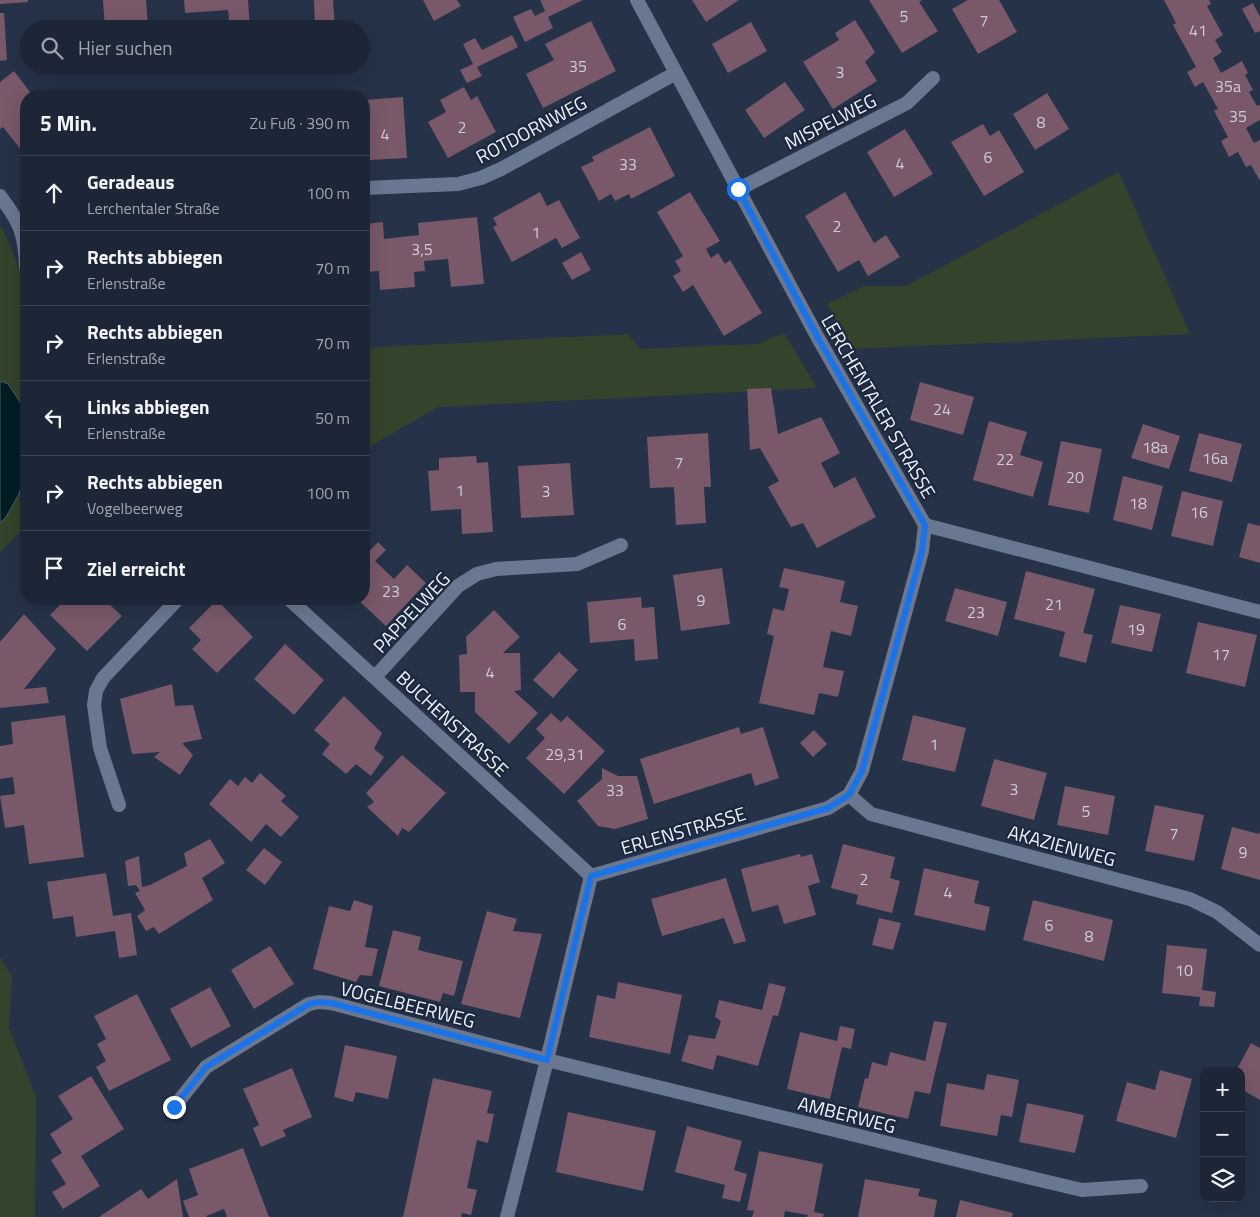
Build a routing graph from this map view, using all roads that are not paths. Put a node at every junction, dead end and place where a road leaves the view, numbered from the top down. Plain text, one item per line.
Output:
1 (636, 0) edge
2 (676, 73) junction
3 (932, 78) dead end
4 (370, 188) edge
5 (738, 189) junction
6 (0, 196) edge
7 (20, 210) edge
8 (12, 212) junction
9 (20, 227) edge
10 (925, 525) junction
11 (621, 545) dead end
12 (172, 605) edge
13 (296, 605) edge
14 (1260, 612) edge
15 (375, 678) junction
16 (849, 795) junction
17 (119, 805) dead end
18 (591, 876) junction
19 (1260, 945) edge
20 (547, 1060) junction
21 (174, 1107) dead end
22 (1141, 1186) dead end
23 (507, 1217) edge

1 - 2 street, LERCHENTALER STRASSE
2 - 4 street, ROTDORNWEG
2 - 5 street, LERCHENTALER STRASSE
3 - 5 street, MISPELWEG
5 - 10 street, LERCHENTALER STRASSE
6 - 8 street
7 - 8 street
8 - 9 street
10 - 14 street, LERCHENTALER STRASSE
10 - 16 street, ERLENSTRASSE
11 - 15 street, PAPPELWEG
12 - 17 street
13 - 15 street, BUCHENSTRASSE
15 - 18 street, BUCHENSTRASSE
16 - 18 street, ERLENSTRASSE
16 - 19 street, AKAZIENWEG
18 - 20 street
20 - 21 street, VOGELBEERWEG
20 - 22 street, AMBERWEG
20 - 23 street

